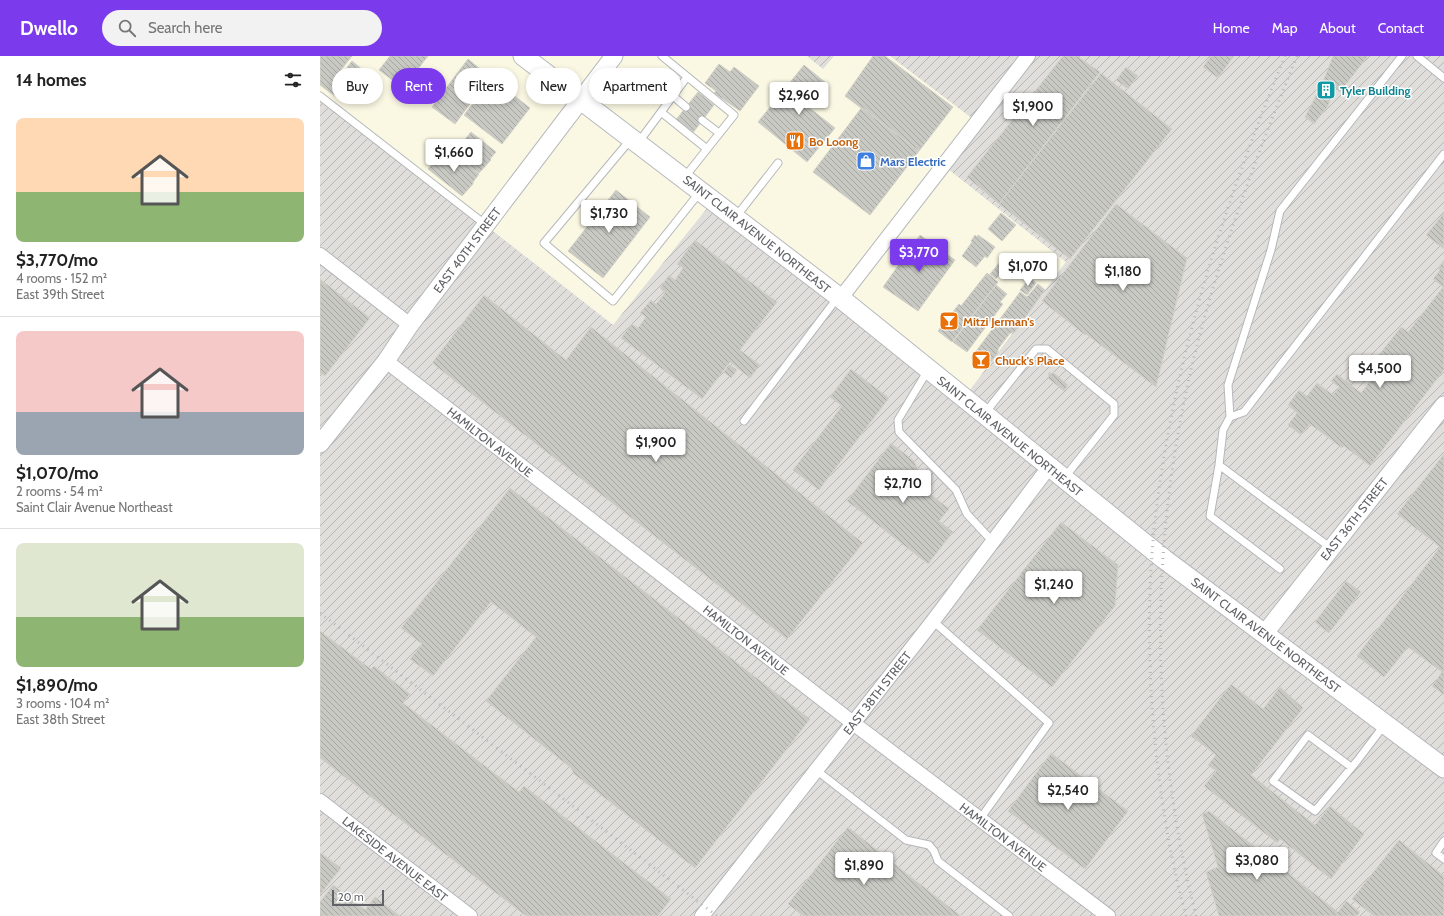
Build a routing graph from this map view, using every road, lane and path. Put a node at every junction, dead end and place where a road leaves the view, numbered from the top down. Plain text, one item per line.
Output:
1 (523, 56) edge
2 (614, 56) edge
3 (662, 56) edge
4 (1028, 56) edge
5 (1402, 56) edge
6 (1417, 56) edge
7 (539, 68) edge
8 (688, 77) junction
9 (1444, 78) edge
10 (681, 86) edge
11 (320, 96) edge
12 (581, 98) edge
13 (581, 100) edge
14 (681, 103) edge
15 (576, 104) edge
16 (667, 104) edge
17 (686, 107) dead end
18 (661, 112) junction
19 (702, 120) dead end
20 (719, 133) junction
21 (634, 141) junction
22 (707, 149) junction
23 (1444, 154) edge
24 (778, 163) dead end
25 (684, 178) junction
26 (700, 191) junction
27 (735, 218) junction
28 (486, 225) junction
29 (320, 255) edge
30 (839, 298) junction
31 (410, 325) junction
32 (386, 362) junction
33 (928, 370) junction
34 (1444, 405) edge
35 (984, 415) junction
36 (1230, 417) junction
37 (744, 421) dead end
38 (320, 444) edge
39 (1219, 465) junction
40 (1049, 467) junction
41 (1064, 479) junction
42 (993, 542) junction
43 (1331, 548) junction
44 (1280, 569) dead end
45 (933, 621) junction
46 (1265, 633) junction
47 (853, 723) junction
48 (1385, 724) junction
49 (1351, 767) junction
50 (1444, 768) edge
51 (816, 770) junction
52 (320, 801) edge
53 (980, 819) junction
54 (1444, 840) edge
55 (1444, 859) edge
56 (470, 916) edge
57 (702, 916) edge
58 (1009, 916) edge
59 (1108, 916) edge

1 - 7 main road, SAINT CLAIR AVENUE NORTHEAST
2 - 12 street, EAST 40TH STREET
3 - 8 lane
4 - 30 street
5 - 36 lane
6 - 9 lane
8 - 10 lane
8 - 20 lane
11 - 28 lane
13 - 21 main road, SAINT CLAIR AVENUE NORTHEAST
14 - 17 lane
15 - 28 street, EAST 40TH STREET
16 - 18 lane
18 - 21 lane
18 - 22 lane
19 - 20 lane
20 - 22 lane
21 - 25 main road, SAINT CLAIR AVENUE NORTHEAST
21 - 26 lane
22 - 25 lane
23 - 36 lane
24 - 27 lane
25 - 26 main road, SAINT CLAIR AVENUE NORTHEAST
26 - 27 main road, SAINT CLAIR AVENUE NORTHEAST
27 - 30 main road, SAINT CLAIR AVENUE NORTHEAST
28 - 31 street, EAST 40TH STREET
29 - 31 street
30 - 33 main road, SAINT CLAIR AVENUE NORTHEAST
30 - 37 lane
31 - 32 street, EAST 40TH STREET
32 - 38 street, EAST 40TH STREET
32 - 47 street, HAMILTON AVENUE
33 - 35 main road, SAINT CLAIR AVENUE NORTHEAST
33 - 42 lane
34 - 43 street, EAST 36TH STREET
35 - 40 main road, SAINT CLAIR AVENUE NORTHEAST
35 - 41 lane
36 - 39 lane
39 - 43 lane
39 - 44 lane
40 - 41 main road, SAINT CLAIR AVENUE NORTHEAST
40 - 42 street, EAST 38TH STREET
41 - 46 main road, SAINT CLAIR AVENUE NORTHEAST
42 - 45 street, EAST 38TH STREET
43 - 46 street, EAST 36TH STREET
45 - 47 street, EAST 38TH STREET
45 - 53 lane
46 - 48 main road, SAINT CLAIR AVENUE NORTHEAST
47 - 51 street, EAST 38TH STREET
47 - 53 street, HAMILTON AVENUE
48 - 49 lane
48 - 50 main road, SAINT CLAIR AVENUE NORTHEAST
49 - 49 lane
51 - 57 street, EAST 38TH STREET
51 - 58 lane
52 - 56 street, LAKESIDE AVENUE EAST
53 - 59 street, HAMILTON AVENUE
54 - 55 lane

